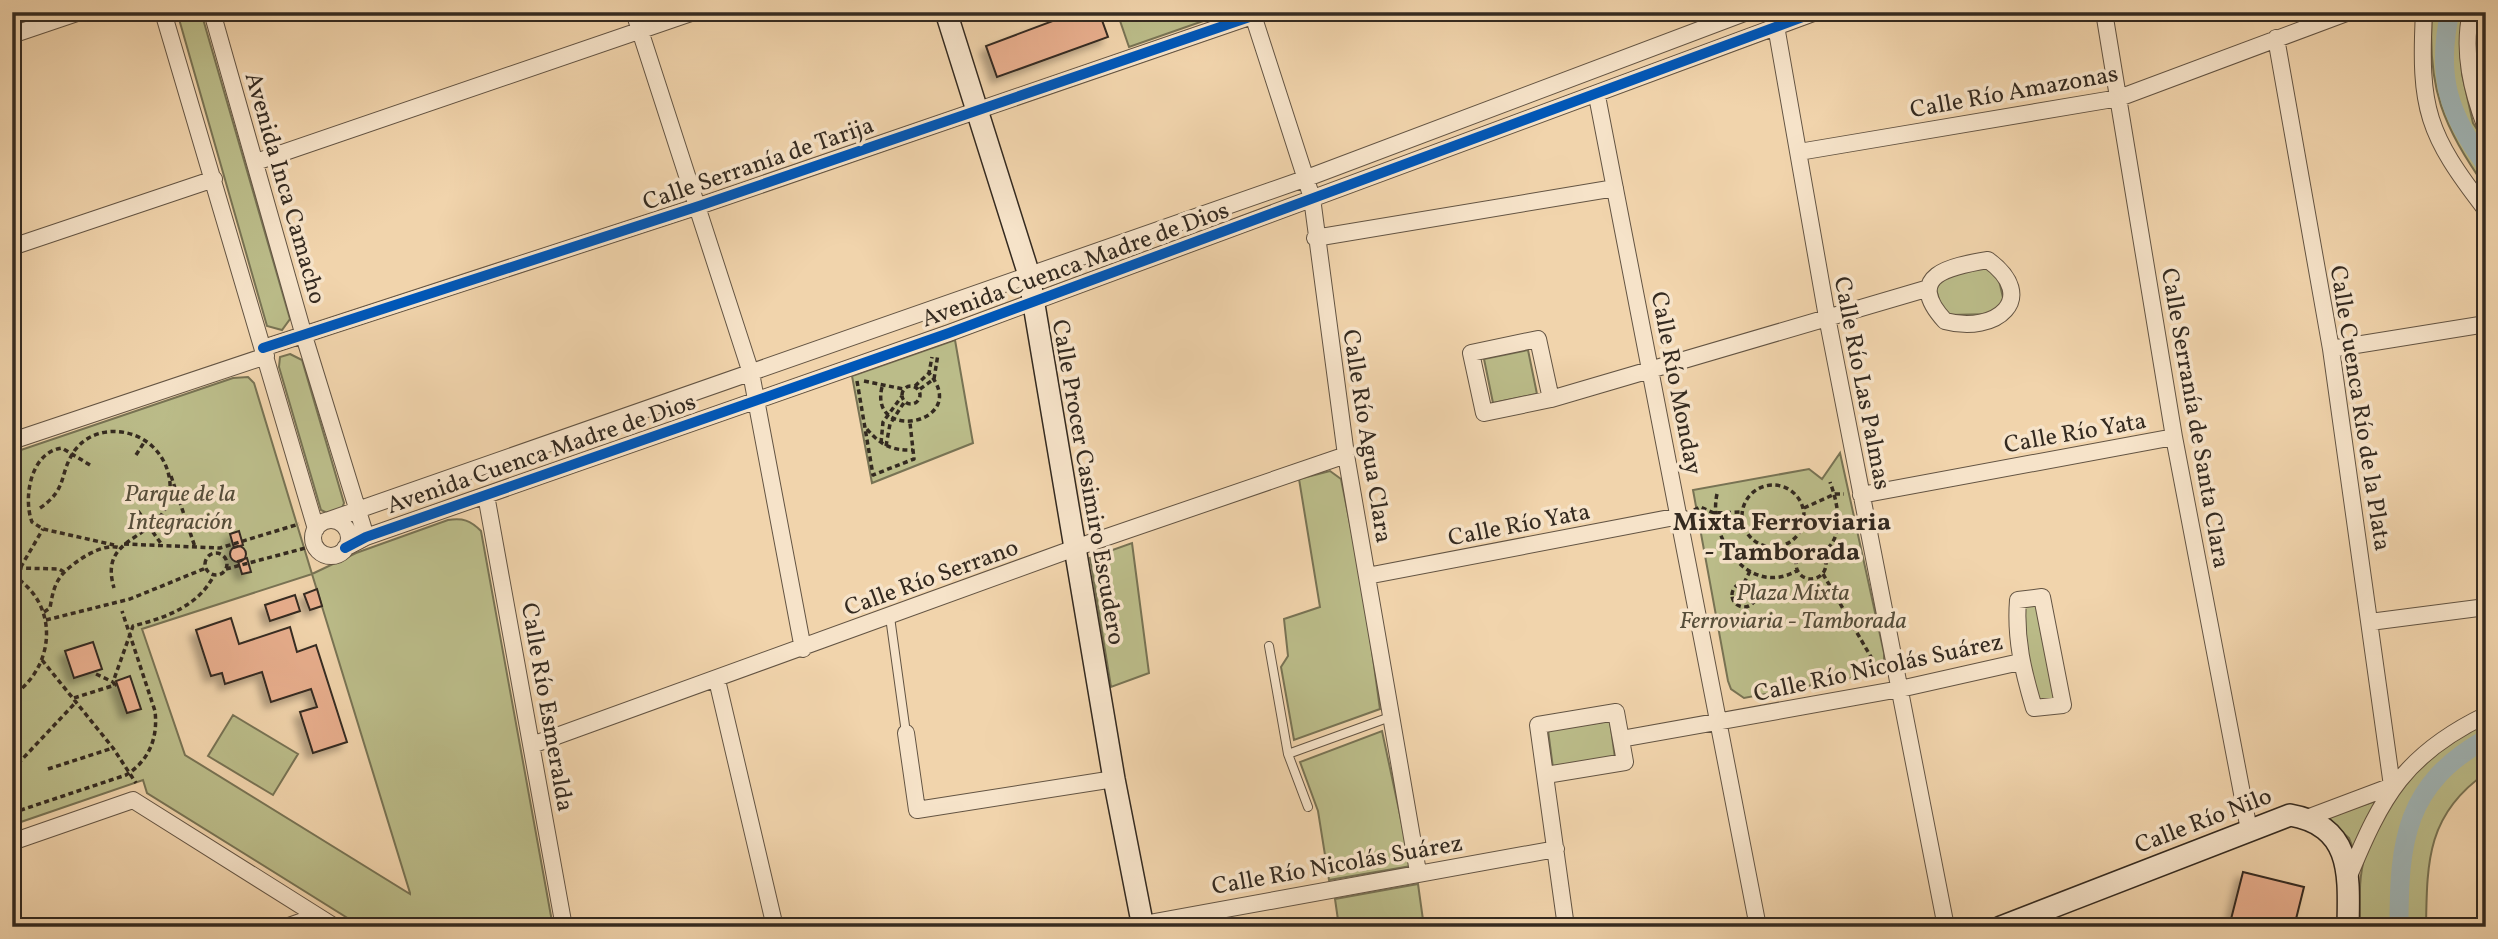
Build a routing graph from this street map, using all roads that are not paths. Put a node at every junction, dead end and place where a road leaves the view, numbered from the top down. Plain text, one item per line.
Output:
1 (80, 12) edge
2 (163, 12) edge
3 (212, 12) edge
4 (634, 12) edge
5 (694, 12) edge
6 (946, 12) edge
7 (1747, 12) edge
8 (1816, 12) edge
9 (2104, 12) edge
10 (2349, 12) edge
11 (2424, 12) edge
12 (2471, 12) edge
13 (1256, 14) edge
14 (1797, 16) edge
15 (1774, 19) edge
16 (640, 31) junction
17 (12, 35) edge
18 (2276, 38) junction
19 (1597, 96) junction
20 (2119, 98) junction
21 (978, 111) junction
22 (2486, 128) edge
23 (1800, 152) junction
24 (256, 162) junction
25 (1307, 178) junction
26 (214, 179) junction
27 (1615, 188) junction
28 (1312, 198) junction
29 (699, 206) junction
30 (2486, 210) edge
31 (1315, 238) junction
32 (12, 247) edge
33 (1029, 275) junction
34 (1929, 288) junction
35 (1031, 303) junction
36 (1827, 317) junction
37 (2485, 327) edge
38 (304, 336) junction
39 (2331, 349) junction
40 (265, 352) junction
41 (1652, 367) junction
42 (751, 373) junction
43 (757, 400) junction
44 (1551, 400) junction
45 (2174, 437) junction
46 (12, 440) edge
47 (1346, 456) junction
48 (486, 495) junction
49 (1861, 495) junction
50 (358, 512) junction
51 (1680, 516) junction
52 (318, 528) junction
53 (366, 537) junction
54 (345, 548) junction
55 (1075, 548) junction
56 (1367, 576) junction
57 (2486, 607) edge
58 (890, 617) junction
59 (2370, 622) junction
60 (1269, 646) dead end
61 (803, 649) junction
62 (2020, 662) junction
63 (717, 680) junction
64 (1900, 689) junction
65 (2486, 715) edge
66 (1390, 716) junction
67 (1720, 722) junction
68 (906, 733) joint
69 (1621, 738) junction
70 (532, 745) junction
71 (1288, 754) junction
72 (1546, 775) junction
73 (1114, 779) junction
74 (2392, 786) junction
75 (1308, 807) dead end
76 (2307, 818) junction
77 (2249, 830) junction
78 (12, 842) edge
79 (1556, 849) junction
80 (1418, 872) junction
81 (2349, 876) junction
82 (317, 916) junction
83 (1137, 925) edge
84 (286, 927) edge
85 (335, 927) edge
86 (564, 927) edge
87 (775, 927) edge
88 (1566, 927) edge
89 (1758, 927) edge
90 (1946, 927) edge
91 (2001, 927) edge
92 (2348, 927) edge

1 - 17 street
2 - 26 street
3 - 24 street, Avenida Inca Camacho
4 - 16 street
5 - 16 street
6 - 21 main road, Calle Procer Casimiro Escudero
7 - 25 street, Avenida Cuenca Madre de Dios
8 - 14 street, Avenida Cuenca Madre de Dios
9 - 20 street, Calle Serranía de Santa Clara
10 - 18 street, Calle Río Amazonas
11 - 30 street
12 - 22 street
13 - 21 street, Calle Serranía de Tarija
13 - 25 street, Calle Río Agua Clara
14 - 15 street, Avenida Cuenca Madre de Dios
15 - 19 street, Avenida Cuenca Madre de Dios
15 - 23 street, Calle Río Las Palmas
16 - 24 street
16 - 29 street
18 - 20 street, Calle Río Amazonas
18 - 39 street, Calle Cuenca Río de la Plata
19 - 27 street, Calle Río Monday
19 - 28 street, Avenida Cuenca Madre de Dios
20 - 23 street, Calle Río Amazonas
20 - 45 street, Calle Serranía de Santa Clara
21 - 29 street, Calle Serranía de Tarija
21 - 33 main road, Calle Procer Casimiro Escudero
23 - 36 street, Calle Río Las Palmas
24 - 38 street, Avenida Inca Camacho
25 - 28 street, Calle Río Agua Clara
25 - 33 street, Avenida Cuenca Madre de Dios
26 - 32 street
26 - 40 street
27 - 31 street
27 - 41 street, Calle Río Monday
28 - 31 street, Calle Río Agua Clara
28 - 35 street, Avenida Cuenca Madre de Dios
29 - 38 street, Calle Serranía de Tarija
29 - 42 street
31 - 47 street, Calle Río Agua Clara
33 - 35 main road, Calle Procer Casimiro Escudero
33 - 42 street, Avenida Cuenca Madre de Dios
34 - 34 street
34 - 36 street
35 - 43 street, Avenida Cuenca Madre de Dios
35 - 55 main road, Calle Procer Casimiro Escudero
36 - 41 street
36 - 49 street, Calle Río Las Palmas
37 - 39 street
38 - 40 street, Calle Serranía de Tarija
38 - 50 street, Avenida Inca Camacho
39 - 59 street, Calle Cuenca Río de la Plata
40 - 46 street, Calle Serranía de Tarija
40 - 52 street
41 - 44 street
41 - 51 street, Calle Río Monday
42 - 43 street
42 - 50 street, Avenida Cuenca Madre de Dios
43 - 48 street, Avenida Cuenca Madre de Dios
43 - 61 street
44 - 44 street
45 - 49 street, Calle Río Yata
45 - 77 street, Calle Serranía de Santa Clara
47 - 55 street, Calle Río Serrano
47 - 56 street, Calle Río Agua Clara
48 - 53 street, Avenida Cuenca Madre de Dios
48 - 70 street, Calle Río Esmeralda
49 - 64 street, Calle Río Las Palmas
50 - 52 street, Avenida Cuenca Madre de Dios
50 - 53 street, Avenida Inca Camacho
51 - 56 street, Calle Río Yata
51 - 67 street, Calle Río Monday
52 - 54 street
52 - 54 street
53 - 54 street, Avenida Cuenca Madre de Dios
55 - 58 street, Calle Río Serrano
55 - 73 main road, Calle Procer Casimiro Escudero
56 - 66 street, Calle Río Agua Clara
57 - 59 street
58 - 61 street, Calle Río Serrano
58 - 68 lane
59 - 74 street, Calle Cuenca Río de la Plata
60 - 71 lane
61 - 63 street, Calle Río Serrano
62 - 62 street, Calle Río Nicolás Suárez
62 - 64 street, Calle Río Nicolás Suárez
63 - 70 street, Calle Río Serrano
63 - 87 street
64 - 67 street, Calle Río Nicolás Suárez
64 - 90 street, Calle Río Las Palmas
65 - 74 street
66 - 71 lane
66 - 80 street, Calle Río Agua Clara
67 - 69 street, Calle Río Nicolás Suárez
67 - 89 street, Calle Río Monday
68 - 73 street
69 - 72 street
69 - 72 street
70 - 86 street, Calle Río Esmeralda
71 - 75 lane
72 - 79 street
73 - 83 main road, Calle Procer Casimiro Escudero
74 - 76 street
74 - 81 street
76 - 77 main road, Calle Río Nilo
76 - 81 main road, Calle Río Nilo
77 - 91 main road, Calle Río Nilo
78 - 82 street
79 - 80 street, Calle Río Nicolás Suárez
79 - 88 street
80 - 83 street, Calle Río Nicolás Suárez
81 - 92 main road, Calle Río Nilo
82 - 84 street
82 - 85 street

